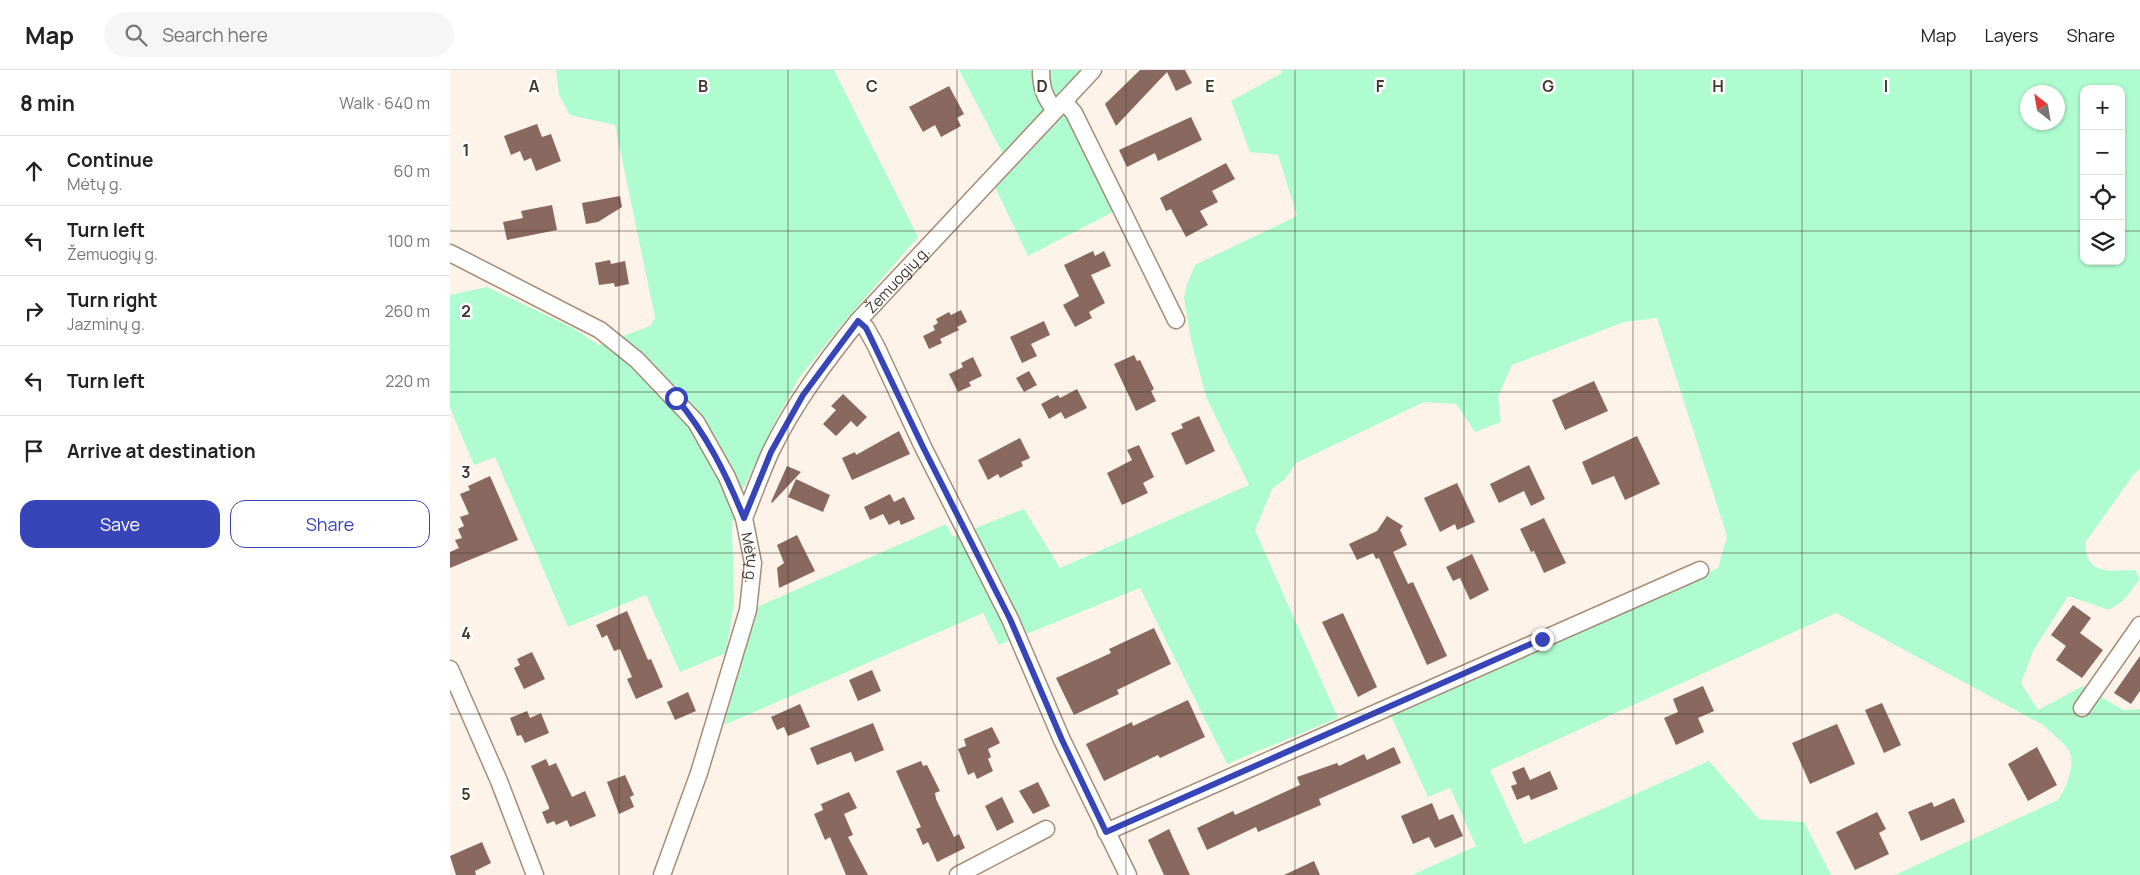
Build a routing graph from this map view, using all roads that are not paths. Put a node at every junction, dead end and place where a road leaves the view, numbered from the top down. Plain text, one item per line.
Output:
1 (1042, 70) edge
2 (1093, 70) edge
3 (1059, 106) junction
4 (450, 253) edge
5 (1176, 320) dead end
6 (858, 321) junction
7 (744, 518) junction
8 (1700, 570) dead end
9 (2140, 625) edge
10 (450, 669) edge
11 (2082, 708) dead end
12 (1046, 829) dead end
13 (1106, 832) junction
14 (535, 875) edge
15 (662, 875) edge
16 (958, 875) edge
17 (1128, 875) edge

1 - 3 street
2 - 3 street, Žemuogių g.
3 - 5 street
3 - 6 street, Žemuogių g.
4 - 7 street, Mėtų g.
6 - 7 street, Žemuogių g.
6 - 13 street
7 - 15 street, Mėtų g.
8 - 13 street
9 - 11 street
10 - 14 street
12 - 16 street
13 - 17 street

